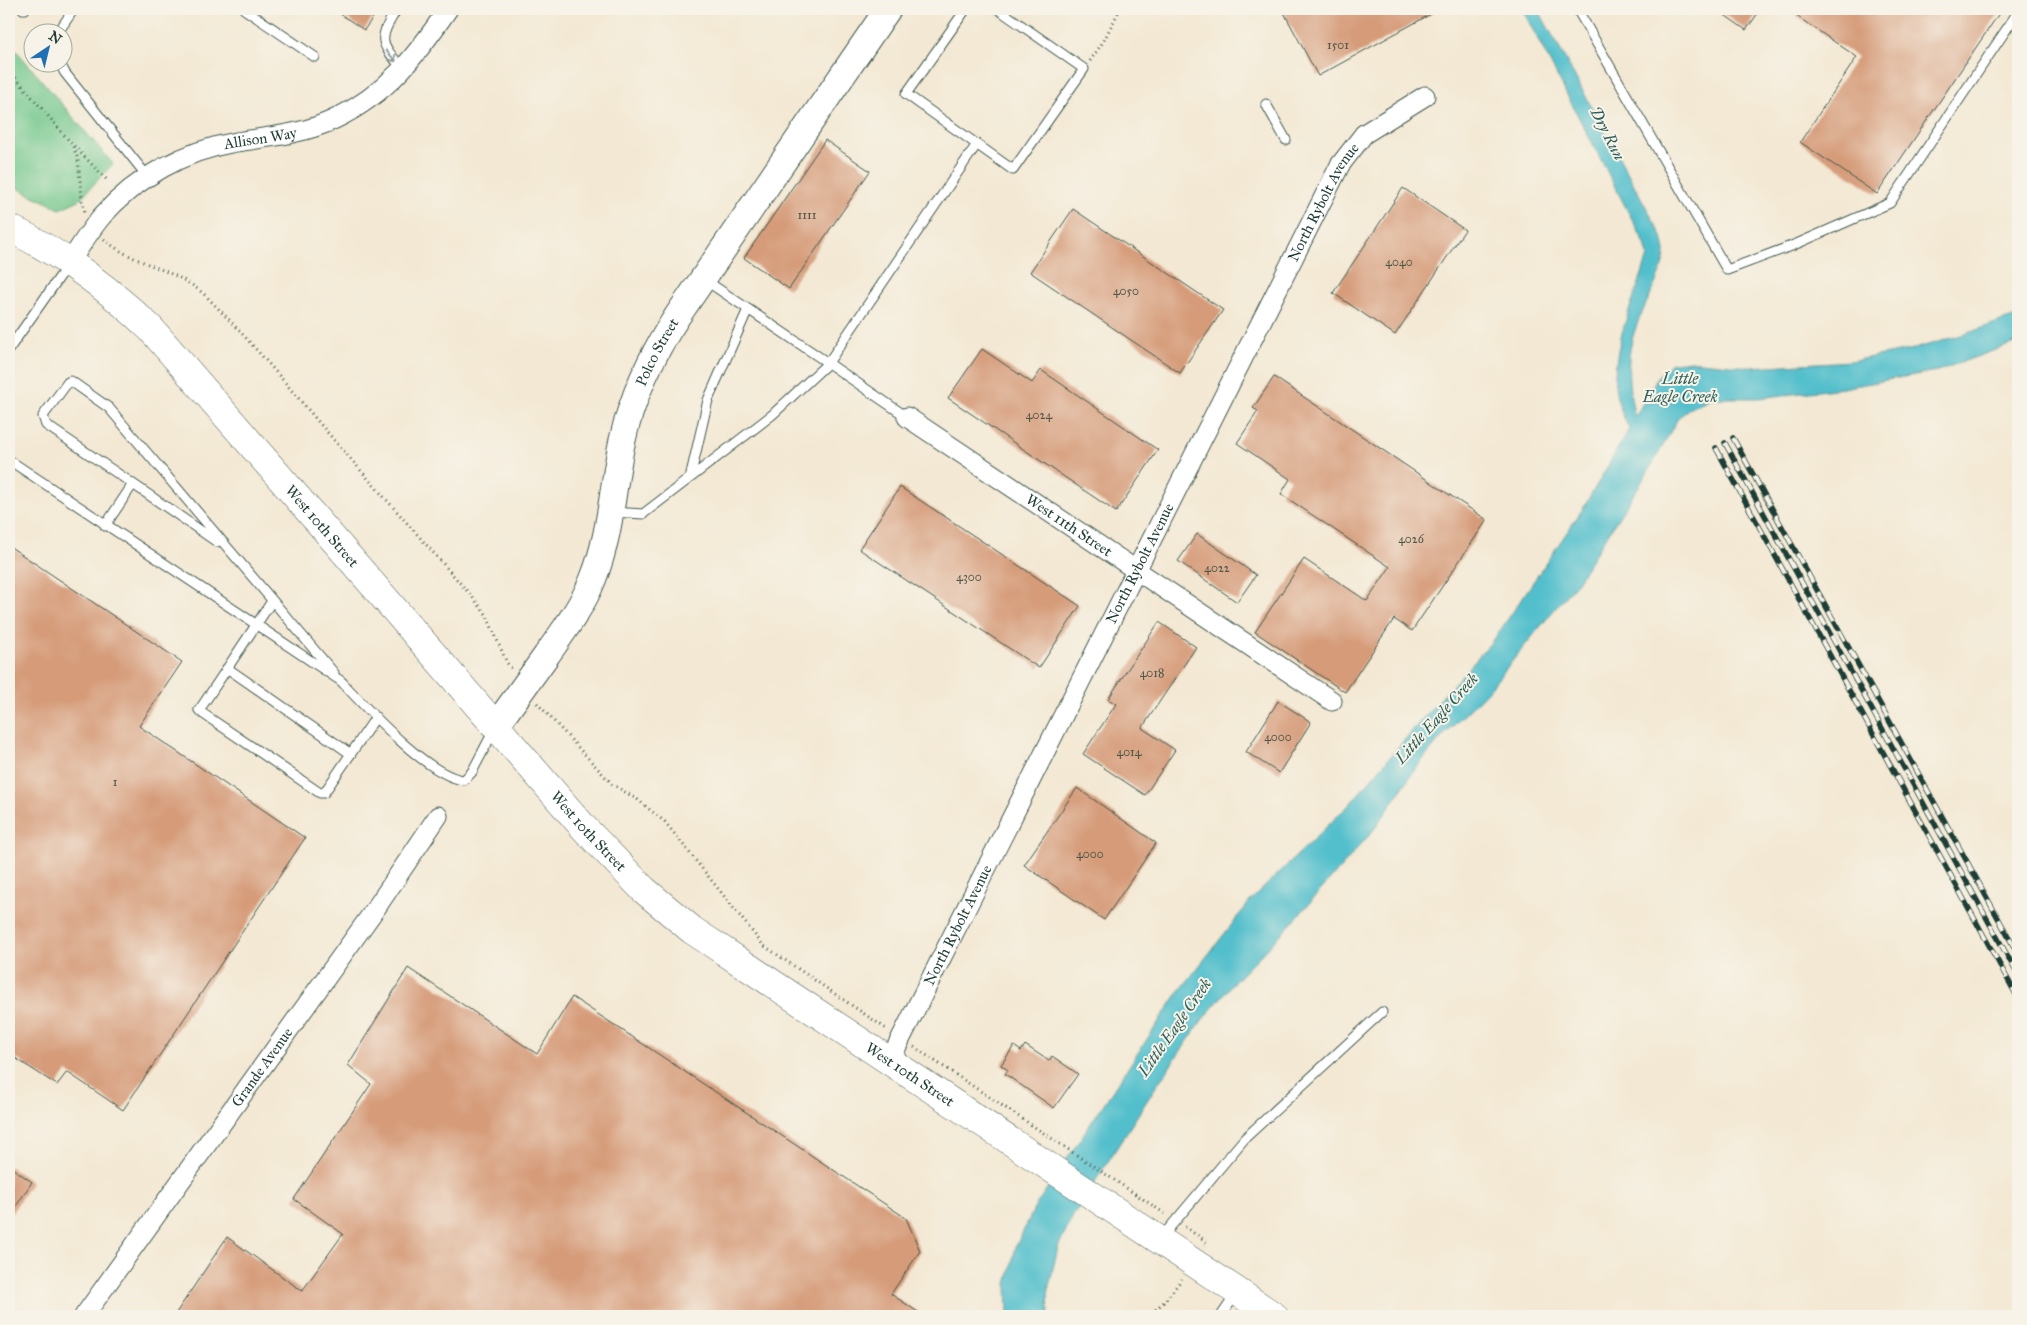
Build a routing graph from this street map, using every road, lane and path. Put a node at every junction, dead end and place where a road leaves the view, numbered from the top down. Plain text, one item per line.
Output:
1 (74, 9) edge
2 (244, 9) edge
3 (397, 9) edge
4 (448, 9) edge
5 (888, 9) edge
6 (966, 9) edge
7 (998, 9) edge
8 (1120, 9) edge
9 (1577, 9) edge
10 (2018, 12) edge
11 (65, 22) edge
12 (315, 57) dead end
13 (403, 69) junction
14 (1084, 69) junction
15 (9, 70) edge
16 (64, 72) edge
17 (1425, 96) dead end
18 (1266, 104) dead end
19 (1286, 140) dead end
20 (72, 144) junction
21 (977, 144) junction
22 (148, 176) junction
23 (108, 181) dead end
24 (9, 228) edge
25 (94, 228) junction
26 (69, 263) junction
27 (703, 278) junction
28 (748, 309) junction
29 (9, 349) edge
30 (828, 363) junction
31 (907, 417) joint
32 (9, 460) edge
33 (690, 478) junction
34 (133, 484) junction
35 (611, 512) junction
36 (105, 526) junction
37 (227, 548) junction
38 (1138, 570) junction
39 (272, 601) junction
40 (256, 625) junction
41 (227, 668) junction
42 (341, 681) junction
43 (524, 686) junction
44 (1332, 701) dead end
45 (376, 717) junction
46 (496, 727) junction
47 (351, 754) junction
48 (438, 816) dead end
49 (1382, 1012) dead end
50 (896, 1050) junction
51 (1027, 1136) junction
52 (1142, 1214) junction
53 (1160, 1240) junction
54 (1180, 1282) dead end
55 (1238, 1292) junction
56 (84, 1316) edge
57 (1148, 1316) edge
58 (1221, 1316) edge
59 (1274, 1316) edge

1 - 11 lane
2 - 12 lane
3 -> 13 lane
4 - 13 street, Allison Way
5 - 27 street, Polco Street
6 - 21 lane
7 - 14 lane
8 - 14 path
9 - 10 lane
13 - 22 street, Allison Way
14 - 21 lane
15 - 20 path
16 - 22 lane
17 - 38 street, North Rybolt Avenue
18 - 19 lane
20 - 23 path
20 - 25 path
21 - 30 lane
22 - 25 street, Allison Way
24 - 26 main road, West 10th Street
25 - 26 street, Allison Way
25 - 43 path
26 - 29 lane
26 - 46 main road, West 10th Street
27 - 28 lane
27 - 35 street, Polco Street
28 - 30 lane
28 - 33 lane
30 - 31 lane
30 - 33 lane
31 - 38 street, West 11th Street
32 - 36 lane
33 - 35 lane
34 - 36 lane
34 - 37 lane
34 - 37 lane
35 - 43 street, Polco Street
36 - 40 lane
37 - 39 lane
38 - 44 street, West 11th Street
38 - 50 street, North Rybolt Avenue
39 - 40 lane
39 - 42 lane
40 - 41 lane
40 - 42 lane
41 - 47 lane
41 - 47 lane
42 - 45 lane
43 - 46 street, Polco Street
43 - 50 path
45 - 46 lane
45 - 47 lane
46 - 50 main road, West 10th Street
48 - 56 street, Grande Avenue
49 - 53 lane
50 - 51 main road, West 10th Street
50 - 51 path
51 - 52 main road, West 10th Street
51 - 52 path
52 - 53 main road, West 10th Street
53 - 55 main road, West 10th Street
54 - 57 path
55 - 58 lane
55 - 59 main road, West 10th Street

